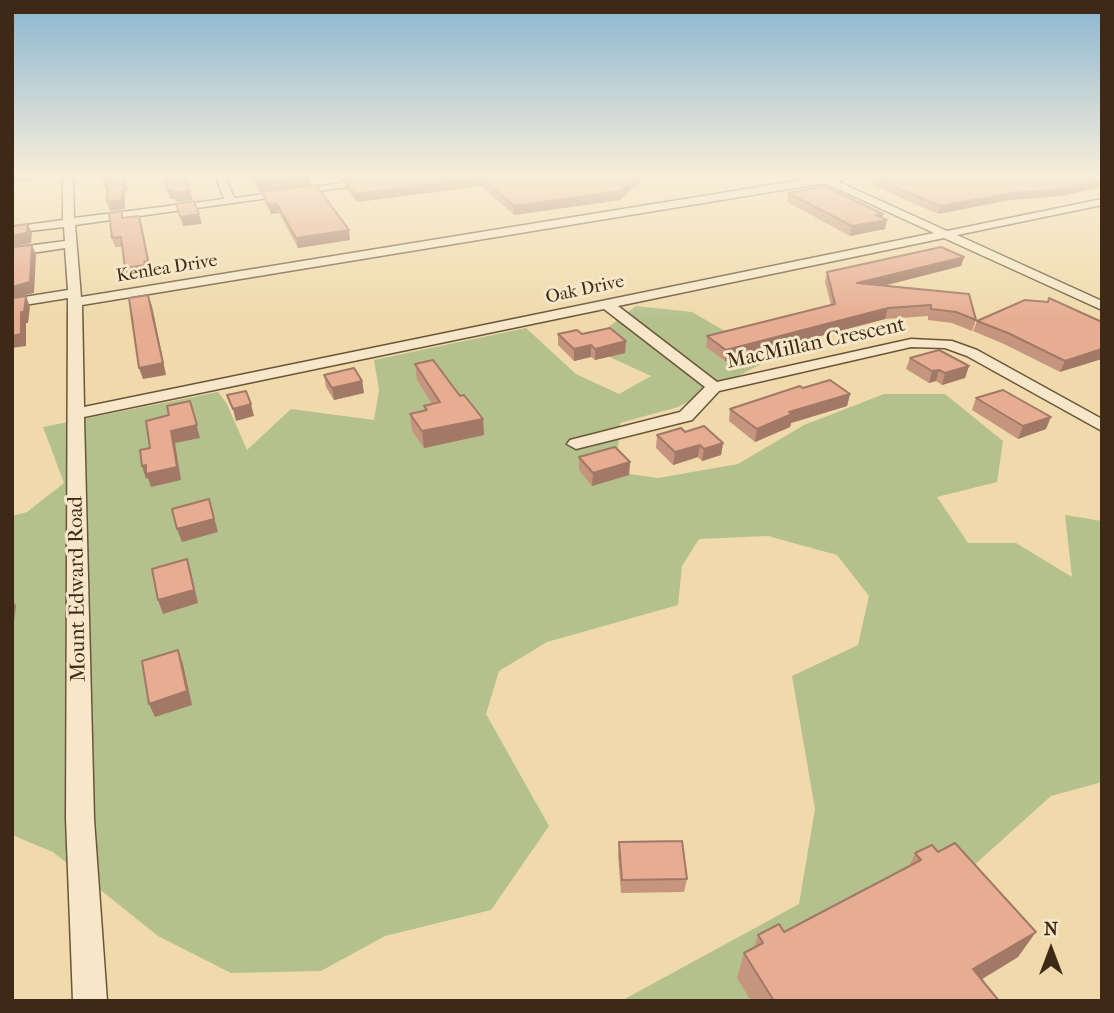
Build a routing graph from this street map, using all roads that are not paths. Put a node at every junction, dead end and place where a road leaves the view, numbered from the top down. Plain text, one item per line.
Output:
1 (53, 224) edge
2 (69, 224) edge
3 (538, 224) edge
4 (919, 224) edge
5 (995, 224) edge
6 (12, 230) edge
7 (942, 235) junction
8 (70, 244) junction
9 (12, 252) edge
10 (75, 298) junction
11 (12, 303) edge
12 (608, 305) junction
13 (1102, 306) edge
14 (714, 387) junction
15 (76, 414) junction
16 (1102, 426) edge
17 (576, 444) dead end
18 (90, 1001) edge

1 - 6 street
2 - 8 street, Mount Edward Road
3 - 10 street, Kenlea Drive
4 - 7 street
5 - 7 street, Oak Drive
7 - 12 street, Oak Drive
7 - 13 street
8 - 9 street
8 - 10 street, Mount Edward Road
10 - 11 street, Kenlea Drive
10 - 15 street, Mount Edward Road
12 - 14 street
12 - 15 street, Oak Drive
14 - 16 street, MacMillan Crescent
14 - 17 street, MacMillan Crescent
15 - 18 street, Mount Edward Road

